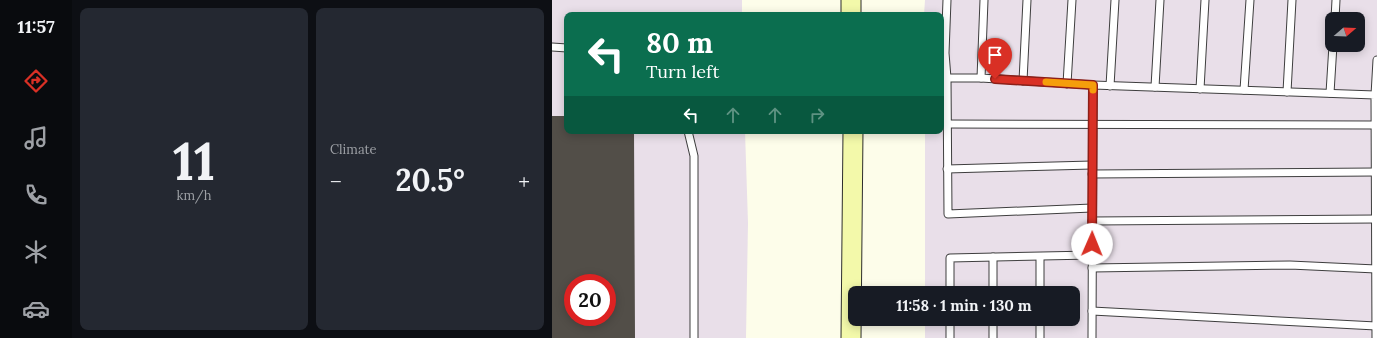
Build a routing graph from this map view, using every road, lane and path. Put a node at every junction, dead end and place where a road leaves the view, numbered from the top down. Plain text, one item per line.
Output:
1 (851, 0) edge
2 (947, 0) edge
3 (984, 0) edge
4 (1027, 0) edge
5 (1072, 0) edge
6 (1115, 0) edge
7 (1160, 0) edge
8 (1205, 0) edge
9 (1250, 0) edge
10 (1292, 0) edge
11 (1336, 0) edge
12 (851, 12) edge
13 (1335, 12) edge
14 (552, 47) edge
15 (564, 48) edge
16 (1333, 52) edge
17 (1377, 60) edge
18 (947, 78) junction
19 (981, 78) junction
20 (1023, 81) junction
21 (1068, 84) junction
22 (1093, 85) junction
23 (1110, 86) junction
24 (1155, 87) junction
25 (1200, 89) junction
26 (1244, 90) junction
27 (1286, 92) junction
28 (1330, 93) junction
29 (1376, 100) edge
30 (947, 124) junction
31 (1093, 125) junction
32 (1375, 125) junction
33 (689, 134) edge
34 (853, 134) edge
35 (1376, 148) edge
36 (1092, 165) junction
37 (947, 169) junction
38 (1375, 172) junction
39 (1092, 174) junction
40 (1376, 196) edge
41 (1092, 208) junction
42 (1376, 219) junction
43 (1092, 221) junction
44 (1376, 243) edge
45 (1092, 255) junction
46 (1040, 256) junction
47 (993, 257) junction
48 (1092, 268) junction
49 (1376, 269) junction
50 (950, 286) edge
51 (993, 286) edge
52 (1040, 286) edge
53 (1092, 311) junction
54 (950, 326) edge
55 (993, 326) edge
56 (1040, 326) edge
57 (1376, 326) junction
58 (694, 338) edge
59 (851, 338) edge
60 (950, 338) edge
61 (993, 338) edge
62 (1040, 338) edge
63 (1092, 338) edge
64 (1376, 338) edge

1 - 12 main road
2 - 18 lane
3 - 19 lane
4 - 20 lane
5 - 21 lane
6 - 23 lane
7 - 24 lane
8 - 25 lane
9 - 26 lane
10 - 27 lane
11 - 13 lane
14 - 15 lane
16 - 28 lane
17 - 29 lane
18 - 19 lane
18 - 30 lane
19 - 20 lane
20 - 21 lane
21 - 22 lane
22 - 23 lane
22 - 31 lane
23 - 24 lane
24 - 25 lane
25 - 26 lane
26 - 27 lane
27 - 28 lane
28 - 29 lane
29 - 32 lane
30 - 31 lane
30 - 37 lane
31 - 32 lane
31 - 36 lane
32 - 35 lane
33 - 58 lane
34 - 59 main road
35 - 38 lane
36 - 37 lane
36 - 39 lane
37 - 41 lane
38 - 39 lane
38 - 40 lane
39 - 41 lane
40 - 42 lane
41 - 43 lane
42 - 43 lane
42 - 44 lane
43 - 45 lane
44 - 49 lane
45 - 46 lane
45 - 48 lane
46 - 47 lane
46 - 52 lane
47 - 50 lane
47 - 51 lane
48 - 49 lane
48 - 53 lane
49 - 57 lane
53 - 57 lane
53 - 63 lane
54 - 60 lane
55 - 61 lane
56 - 62 lane
57 - 64 lane

